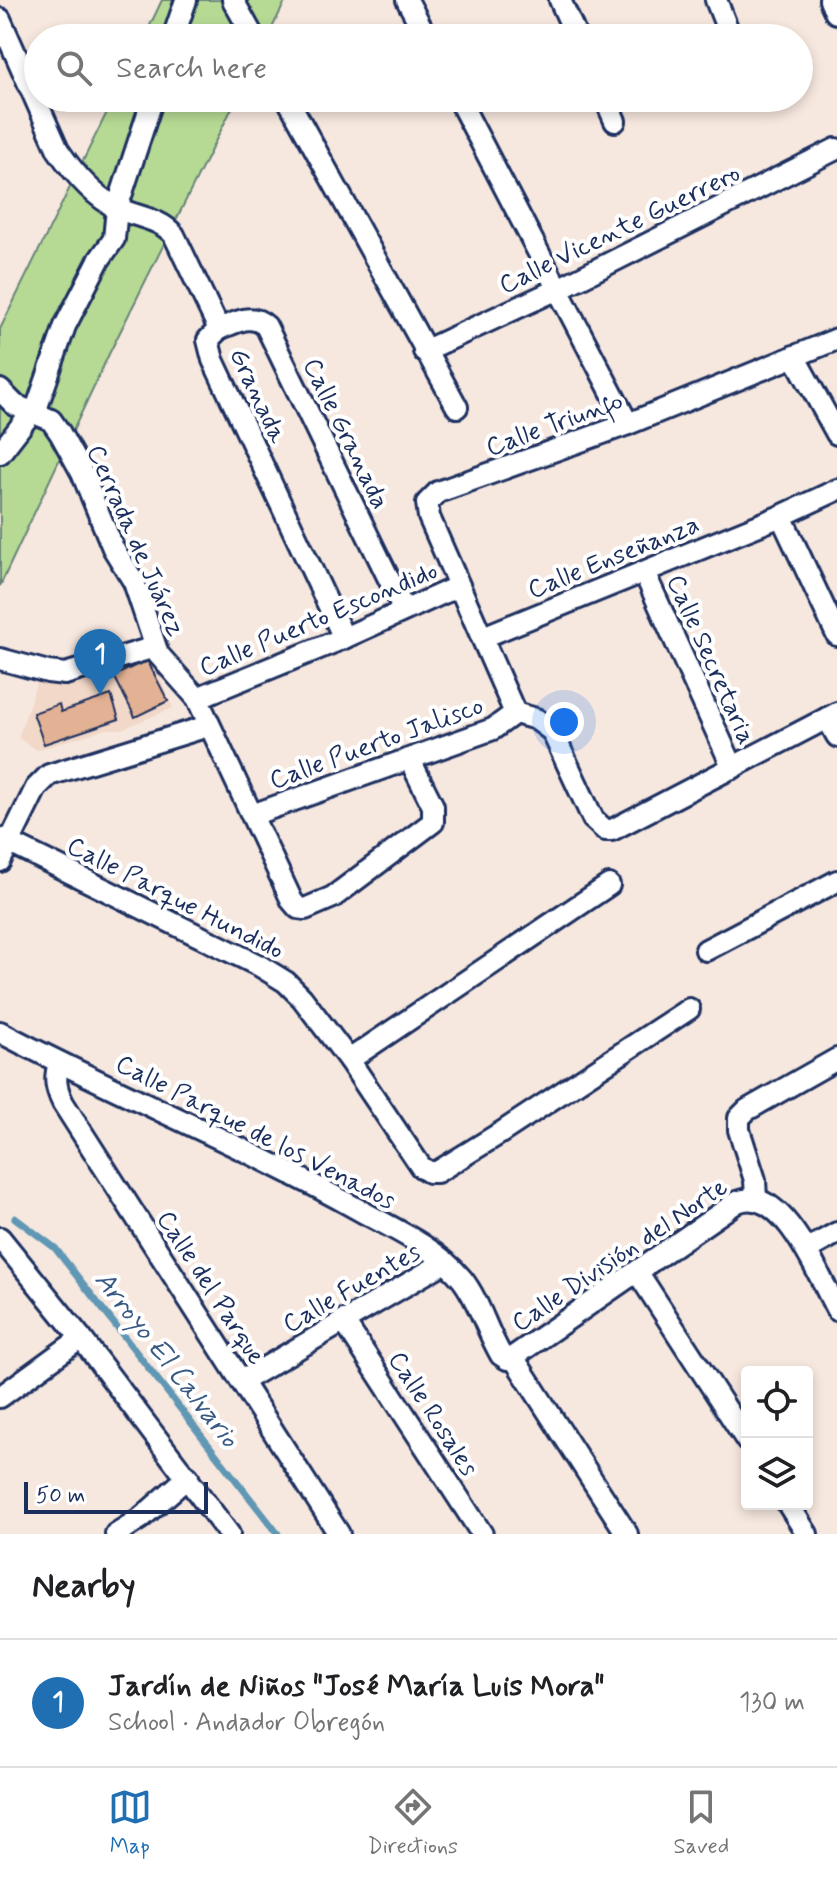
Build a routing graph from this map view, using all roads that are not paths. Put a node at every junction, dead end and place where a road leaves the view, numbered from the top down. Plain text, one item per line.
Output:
1 (186, 0) edge
2 (233, 0) edge
3 (407, 0) edge
4 (560, 0) edge
5 (716, 0) edge
6 (832, 0) edge
7 (837, 11) edge
8 (0, 19) edge
9 (178, 24) edge
10 (246, 24) edge
11 (420, 24) edge
12 (571, 24) edge
13 (725, 24) edge
14 (24, 73) edge
15 (41, 112) edge
16 (148, 112) edge
17 (295, 112) edge
18 (465, 112) edge
19 (611, 112) edge
20 (615, 121) dead end
21 (836, 149) edge
22 (117, 208) junction
23 (558, 289) junction
24 (219, 329) junction
25 (837, 339) edge
26 (424, 351) junction
27 (794, 356) junction
28 (0, 390) edge
29 (457, 407) dead end
30 (32, 413) junction
31 (628, 424) junction
32 (837, 434) edge
33 (0, 453) edge
34 (837, 490) edge
35 (781, 516) junction
36 (644, 572) junction
37 (459, 586) junction
38 (404, 610) junction
39 (837, 635) edge
40 (483, 637) junction
41 (344, 638) junction
42 (155, 647) junction
43 (0, 659) edge
44 (197, 698) junction
45 (515, 713) junction
46 (834, 723) edge
47 (208, 726) junction
48 (410, 760) junction
49 (733, 768) junction
50 (252, 815) junction
51 (3, 847) edge
52 (837, 881) edge
53 (609, 885) dead end
54 (706, 950) dead end
55 (689, 1009) dead end
56 (0, 1032) edge
57 (837, 1059) edge
58 (349, 1060) junction
59 (59, 1063) junction
60 (756, 1199) junction
61 (837, 1233) edge
62 (0, 1238) edge
63 (808, 1249) junction
64 (445, 1262) junction
65 (638, 1273) junction
66 (837, 1310) edge
67 (343, 1320) junction
68 (81, 1338) junction
69 (513, 1357) junction
70 (242, 1381) junction
71 (0, 1397) edge
72 (745, 1438) edge
73 (188, 1477) junction
74 (792, 1510) edge
75 (116, 1534) edge
76 (229, 1534) edge
77 (339, 1534) edge
78 (482, 1534) edge
79 (627, 1534) edge
80 (807, 1534) edge

1 - 9 street
2 - 10 street
3 - 11 street
4 - 12 street
5 - 13 street
6 - 7 street
8 - 14 street
15 - 22 street
16 - 22 street
17 - 26 street
18 - 23 street
19 - 20 street
21 - 23 street, Calle Vicente Guerrero
22 - 24 street, Granada
22 - 30 street
23 - 26 street, Calle Vicente Guerrero
23 - 31 street
24 - 38 street, Calle Granada
24 - 41 street, Granada
25 - 27 street, Calle Triunfo
26 - 29 street
27 - 31 street, Calle Triunfo
27 - 32 street
28 - 30 street, Cerrada de Juárez
30 - 33 street
30 - 42 street, Cerrada de Juárez
31 - 37 street, Calle Triunfo
34 - 35 street, Calle Enseñanza
35 - 36 street, Calle Enseñanza
35 - 39 street
36 - 40 street, Calle Enseñanza
36 - 49 street, Calle Secretaria
37 - 38 street, Calle Puerto Escondido
37 - 40 street, Calle Triunfo
38 - 41 street, Calle Puerto Escondido
40 - 45 street
41 - 44 street, Calle Puerto Escondido
42 - 43 street
42 - 44 street, Cerrada de Juárez
44 - 47 street, Cerrada de Juárez
45 - 48 street, Calle Puerto Jalisco
45 - 49 street
46 - 49 street
47 - 50 street, Cerrada de Juárez
47 - 51 street
48 - 50 street, Calle Puerto Jalisco
48 - 50 street, Cerrada de Juárez
51 - 58 street, Calle Parque Hundido
52 - 54 street
53 - 58 street
55 - 58 street, Calle Parque Hundido
56 - 59 street, Calle Parque de los Venados
57 - 60 street
59 - 64 street, Calle Parque de los Venados
59 - 70 street, Calle del Parque
60 - 63 street
60 - 65 street, Calle División del Norte
61 - 63 street
62 - 68 street
63 - 66 street
64 - 67 street, Calle Fuentes
64 - 69 street, Calle Parque de los Venados
65 - 69 street, Calle División del Norte
65 - 72 street
67 - 70 street, Calle Fuentes
67 - 78 street, Calle Rosales
68 - 71 street
68 - 73 street
69 - 79 street, Calle Parque de los Venados
70 - 77 street, Calle del Parque
73 - 75 street
73 - 76 street
74 - 80 street

